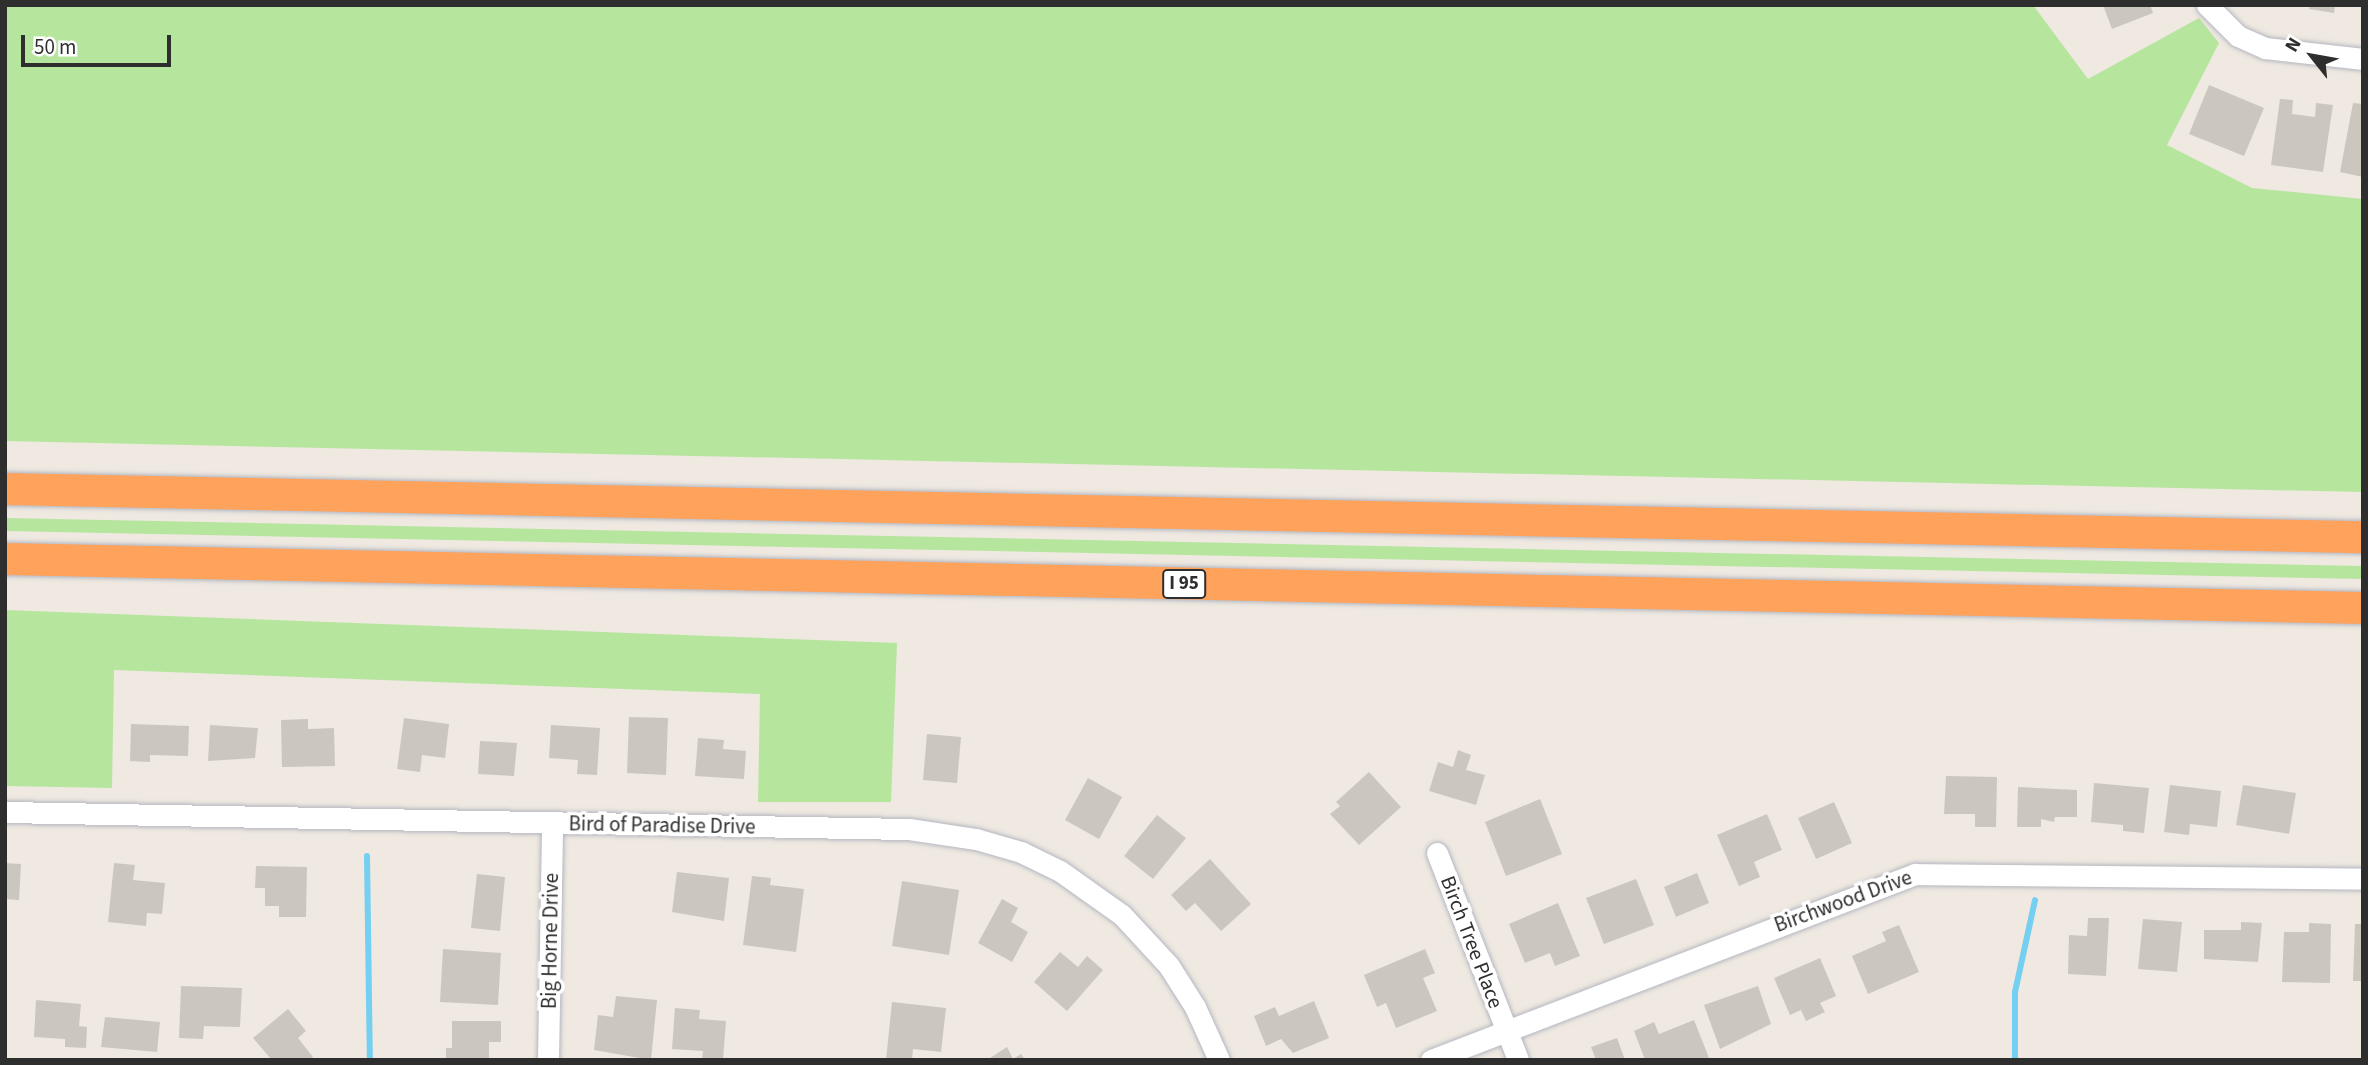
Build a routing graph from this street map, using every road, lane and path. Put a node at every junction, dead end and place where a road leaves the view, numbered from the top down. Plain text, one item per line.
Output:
1 (2207, 5) edge
2 (2363, 59) edge
3 (5, 489) edge
4 (2363, 537) edge
5 (5, 559) edge
6 (2363, 608) edge
7 (5, 811) edge
8 (552, 822) junction
9 (1437, 853) dead end
10 (2363, 879) edge
11 (1506, 1030) junction
12 (548, 1060) edge
13 (1219, 1060) edge
14 (1431, 1060) edge
15 (1518, 1060) edge

1 - 2 street
3 - 4 highway
5 - 6 highway, I 95
7 - 8 street, Bird of Paradise Drive
8 - 12 street, Big Horne Drive
8 - 13 street, Bird of Paradise Drive
9 - 11 street, Birch Tree Place
10 - 11 street, Birchwood Drive
11 - 14 street, Birchwood Drive
11 - 15 street, Birch Tree Place

